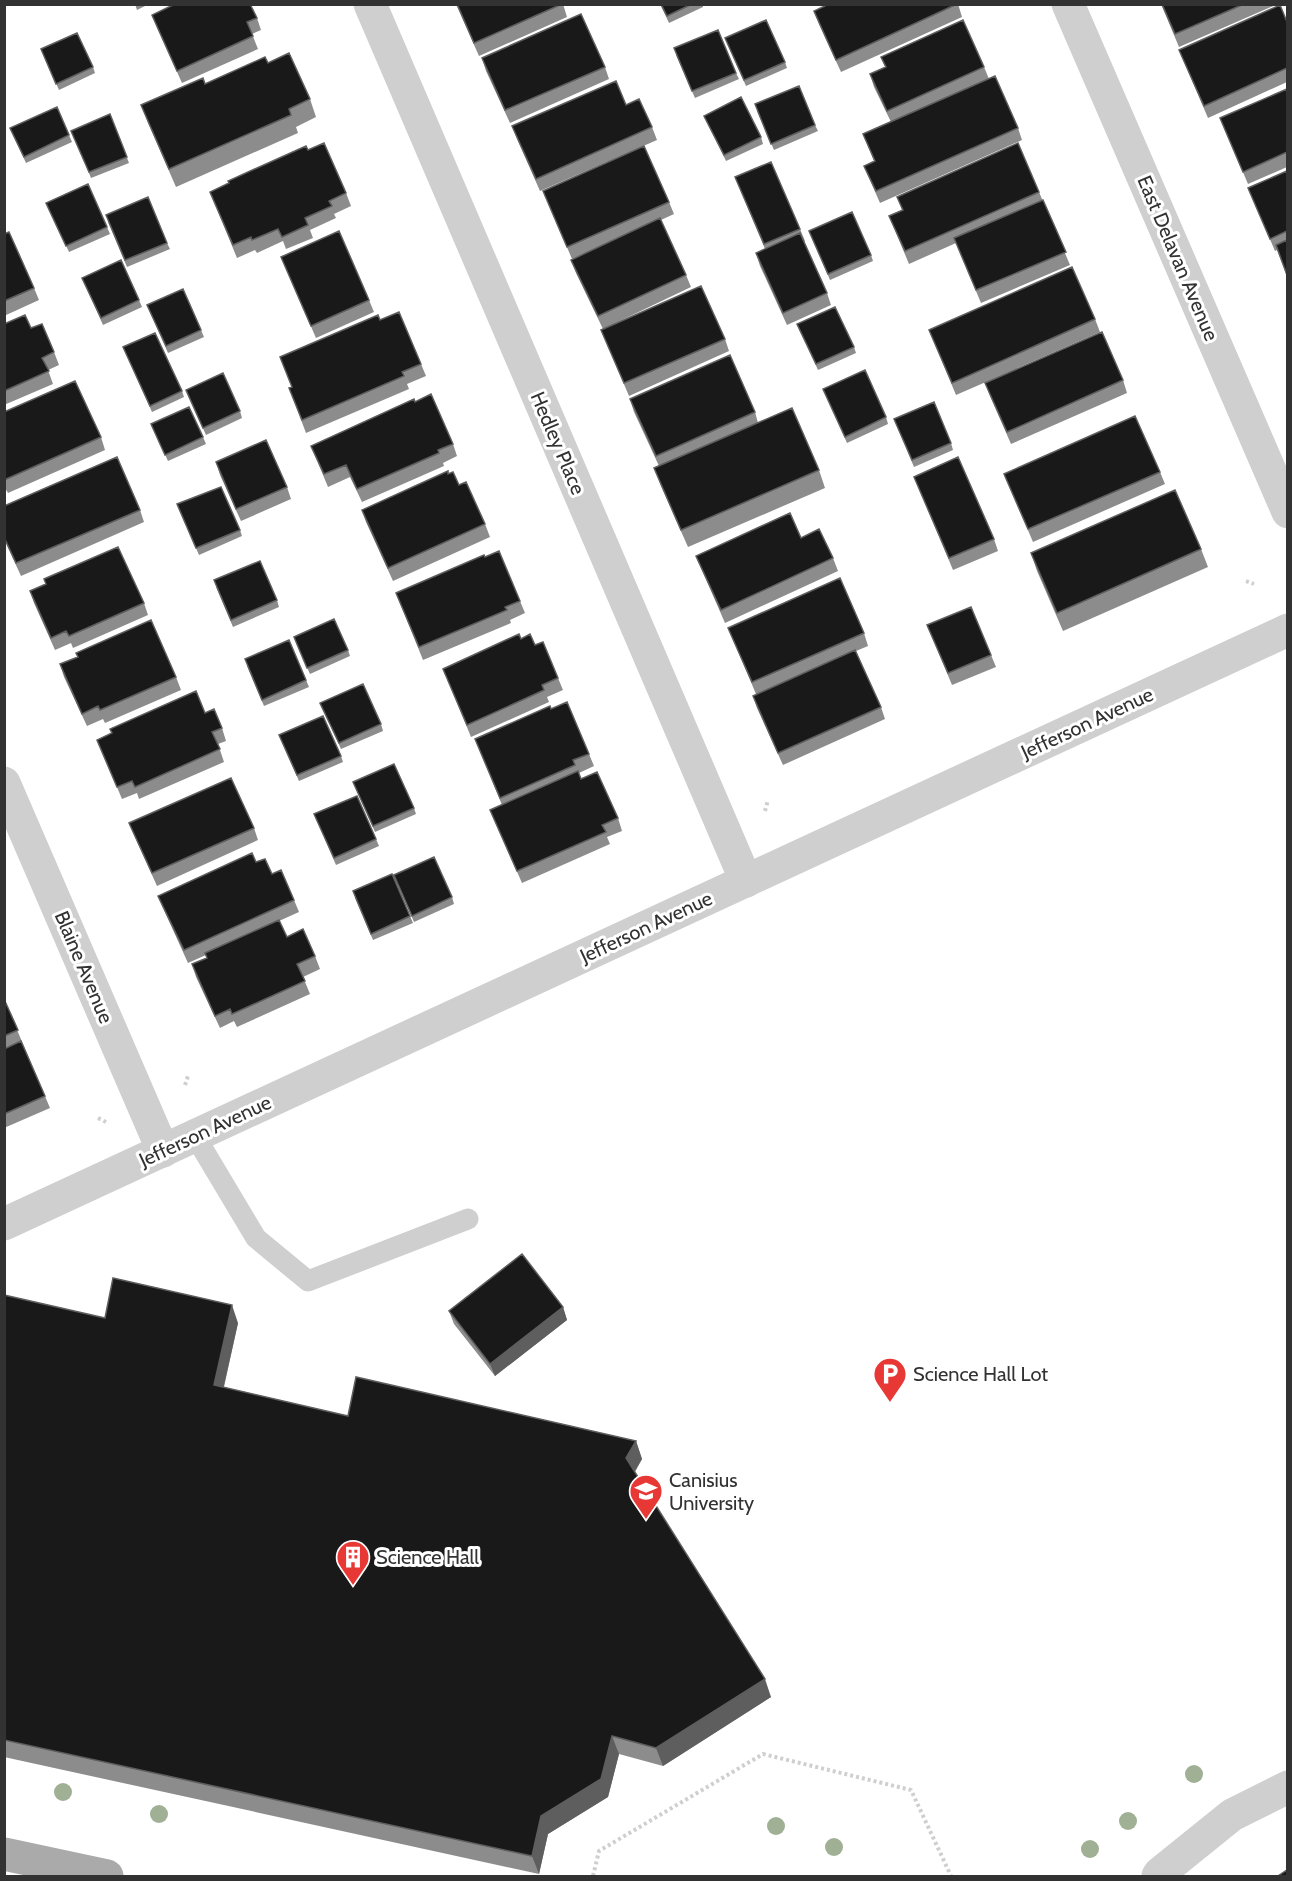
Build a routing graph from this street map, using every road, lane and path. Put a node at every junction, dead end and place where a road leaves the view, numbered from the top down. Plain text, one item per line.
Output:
1 (370, 4) edge
2 (1068, 4) edge
3 (1287, 512) edge
4 (1246, 581) dead end
5 (1254, 584) dead end
6 (1287, 630) edge
7 (4, 783) edge
8 (768, 800) dead end
9 (765, 811) dead end
10 (746, 881) junction
11 (188, 1076) dead end
12 (185, 1085) dead end
13 (195, 1136) junction
14 (163, 1151) junction
15 (468, 1220) dead end
16 (4, 1224) edge
17 (1287, 1787) edge
18 (4, 1854) edge
19 (107, 1876) edge
20 (593, 1876) edge
21 (951, 1876) edge
22 (1158, 1876) edge

1 - 10 street, Hedley Place
2 - 3 street, East Delavan Avenue
4 - 5 path
6 - 10 street, Jefferson Avenue
7 - 14 street, Blaine Avenue
8 - 9 path
10 - 13 street, Jefferson Avenue
11 - 12 path
13 - 14 street, Jefferson Avenue
13 - 15 lane
14 - 16 street, Jefferson Avenue
17 - 22 street
18 - 19 main road
20 - 21 path

